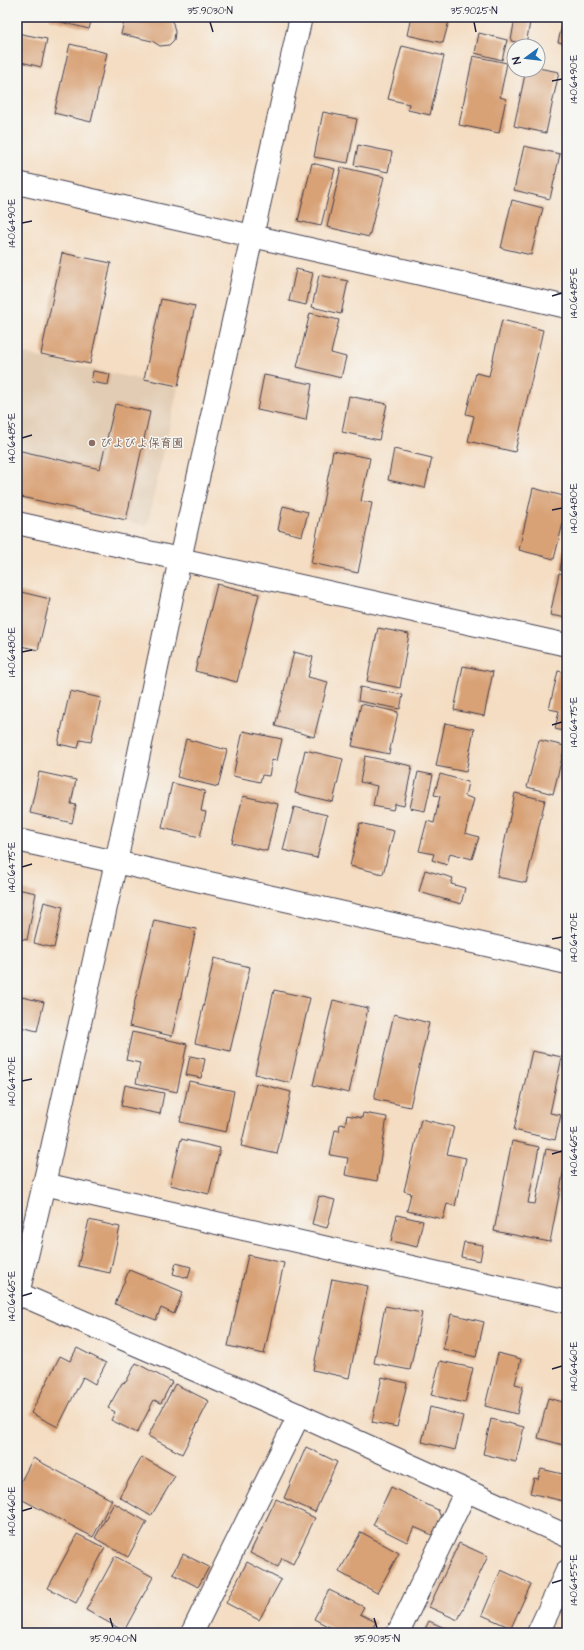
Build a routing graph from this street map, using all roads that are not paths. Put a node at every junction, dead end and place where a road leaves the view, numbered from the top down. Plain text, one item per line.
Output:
1 (302, 17) edge
2 (17, 183) edge
3 (252, 235) junction
4 (567, 307) edge
5 (17, 523) edge
6 (180, 559) junction
7 (567, 645) edge
8 (17, 840) edge
9 (116, 862) junction
10 (567, 963) edge
11 (44, 1184) junction
12 (17, 1295) edge
13 (567, 1302) edge
14 (298, 1415) junction
15 (466, 1491) junction
16 (567, 1536) edge
17 (567, 1571) edge
18 (192, 1633) edge
19 (398, 1633) edge
20 (538, 1633) edge

1 - 3 street
2 - 3 street
3 - 4 street
3 - 6 street
5 - 6 street
6 - 7 street
6 - 9 street
8 - 9 street
9 - 10 street
9 - 11 street
11 - 12 street
11 - 13 street
12 - 14 street
14 - 15 street
14 - 18 street
15 - 16 street
15 - 19 street
17 - 20 street

